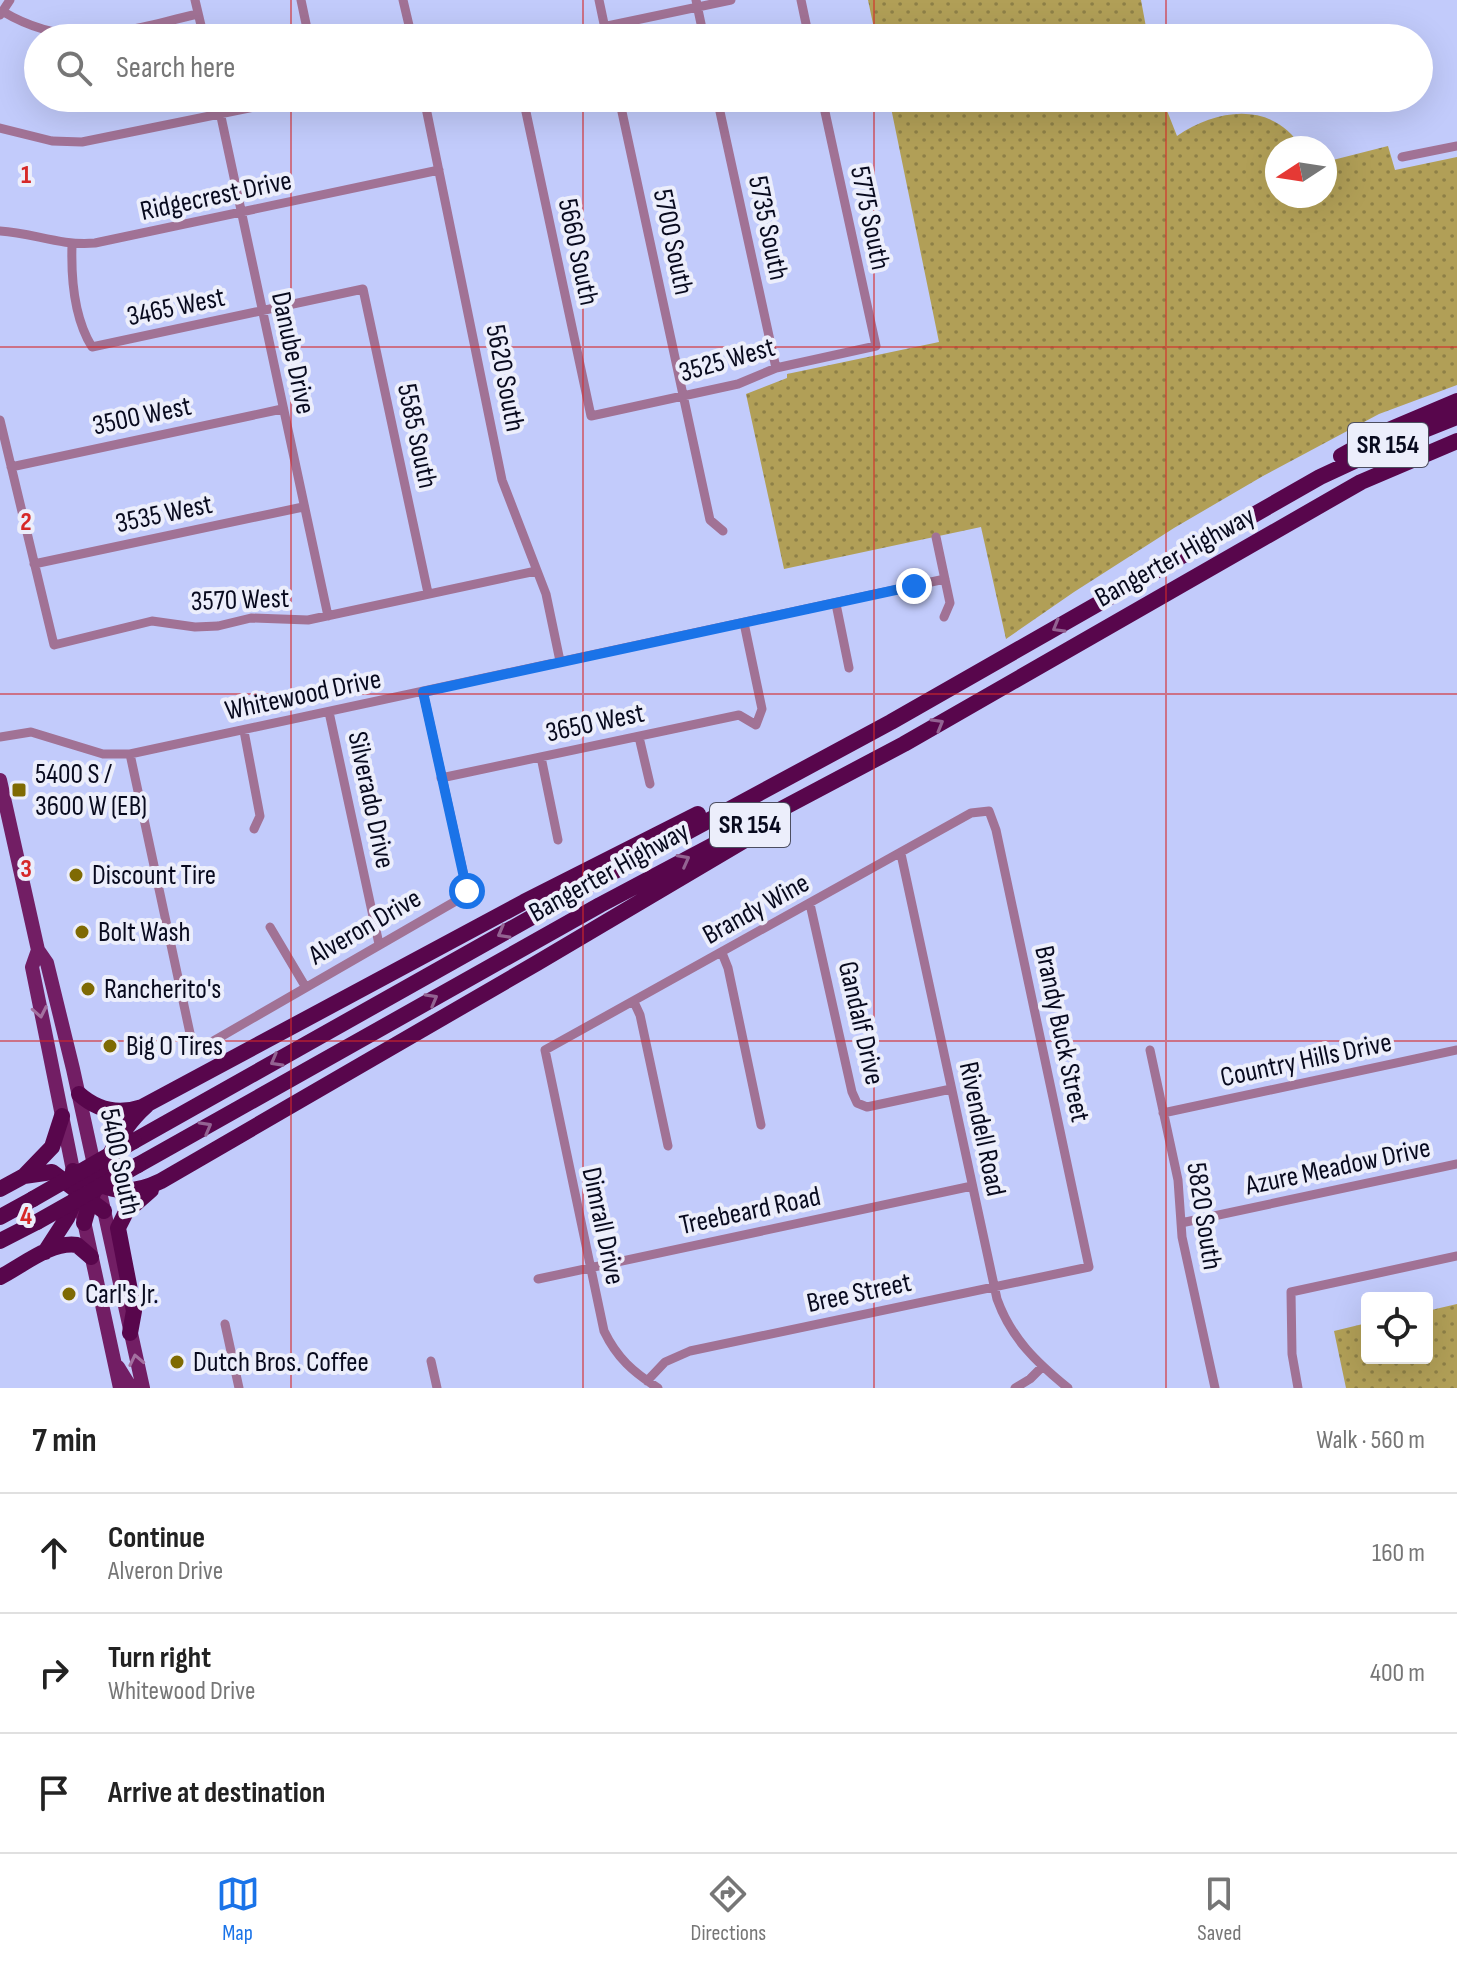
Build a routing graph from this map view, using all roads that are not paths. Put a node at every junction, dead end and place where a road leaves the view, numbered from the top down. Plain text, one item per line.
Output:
1 (10, 0) edge
2 (195, 0) edge
3 (301, 0) edge
4 (403, 0) edge
5 (599, 0) edge
6 (731, 0) edge
7 (801, 0) edge
8 (697, 4) edge
9 (1, 13) edge
10 (198, 14) junction
11 (26, 24) edge
12 (152, 24) edge
13 (200, 24) edge
14 (306, 24) edge
15 (409, 24) edge
16 (604, 24) edge
17 (634, 24) edge
18 (701, 24) edge
19 (806, 24) edge
20 (231, 112) edge
21 (427, 112) edge
22 (526, 112) edge
23 (622, 112) edge
24 (720, 112) edge
25 (825, 112) edge
26 (221, 114) junction
27 (0, 128) edge
28 (1457, 146) edge
29 (1402, 157) dead end
30 (439, 170) junction
31 (241, 213) junction
32 (0, 231) edge
33 (72, 245) junction
34 (363, 289) joint
35 (262, 311) junction
36 (876, 346) joint
37 (776, 368) junction
38 (683, 396) junction
39 (1457, 401) edge
40 (282, 409) junction
41 (591, 416) joint
42 (1457, 417) edge
43 (0, 420) edge
44 (1457, 443) edge
45 (11, 467) junction
46 (1320, 477) junction
47 (303, 507) junction
48 (723, 531) dead end
49 (936, 537) dead end
50 (34, 564) junction
51 (536, 571) junction
52 (945, 579) junction
53 (428, 593) junction
54 (836, 604) junction
55 (328, 616) junction
56 (944, 617) dead end
57 (744, 623) junction
58 (560, 661) junction
59 (849, 668) dead end
60 (423, 692) junction
61 (329, 712) junction
62 (891, 722) junction
63 (244, 731) junction
64 (0, 737) edge
65 (639, 737) junction
66 (904, 744) junction
67 (130, 754) junction
68 (541, 757) junction
69 (441, 778) junction
70 (0, 780) edge
71 (650, 784) dead end
72 (989, 811) joint
73 (254, 829) dead end
74 (558, 840) dead end
75 (901, 854) junction
76 (810, 904) junction
77 (270, 927) dead end
78 (379, 944) junction
79 (38, 950) junction
80 (722, 953) junction
81 (305, 986) junction
82 (634, 1002) junction
83 (545, 1050) joint
84 (1150, 1050) dead end
85 (1457, 1050) edge
86 (951, 1089) junction
87 (79, 1094) junction
88 (150, 1103) junction
89 (1163, 1113) junction
90 (62, 1116) junction
91 (761, 1125) dead end
92 (668, 1146) dead end
93 (1457, 1164) edge
94 (24, 1176) junction
95 (161, 1181) junction
96 (89, 1186) junction
97 (972, 1186) junction
98 (0, 1189) edge
99 (0, 1217) edge
100 (84, 1223) joint
101 (1181, 1223) junction
102 (0, 1241) edge
103 (45, 1252) junction
104 (1457, 1256) edge
105 (91, 1257) junction
106 (1089, 1267) joint
107 (590, 1268) junction
108 (0, 1277) edge
109 (538, 1279) dead end
110 (993, 1287) junction
111 (225, 1324) dead end
112 (130, 1333) junction
113 (113, 1360) junction
114 (431, 1361) dead end
115 (1042, 1367) junction
116 (647, 1381) junction
117 (120, 1388) edge
118 (131, 1388) edge
119 (143, 1388) edge
120 (239, 1388) edge
121 (437, 1388) edge
122 (658, 1388) edge
123 (1015, 1388) edge
124 (1068, 1388) edge
125 (1215, 1388) edge
126 (1298, 1388) edge

1 - 9 street
2 - 10 street
3 - 14 street
4 - 15 street
5 - 16 street
6 - 8 street
7 - 19 street
8 - 17 street
8 - 18 street
9 - 11 street
10 - 12 street
10 - 13 street
20 - 26 street
21 - 30 street, 5620 South
22 - 41 street, 5660 South
23 - 38 street, 5700 South
24 - 37 street, 5735 South
25 - 36 street, 5775 South
26 - 27 street
26 - 31 street, Danube Drive
28 - 29 street
30 - 31 street, Ridgecrest Drive
30 - 51 street, 5620 South
31 - 33 street, Ridgecrest Drive
31 - 35 street, Danube Drive
32 - 33 street, Ridgecrest Drive
33 - 35 street, 3465 West
34 - 35 street, 3465 West
34 - 53 street, 5585 South
35 - 40 street, Danube Drive
36 - 37 street, 3525 West
37 - 38 street, 3525 West
38 - 41 street, 3525 West
38 - 48 street, 5700 South
39 - 46 highway
40 - 45 street, 3500 West
40 - 47 street, Danube Drive
42 - 46 highway, Bangerter Highway / SR 154
43 - 45 street
66 -> 44 highway, Bangerter Highway / SR 154
45 - 50 street
46 -> 62 highway, Bangerter Highway / SR 154
47 - 50 street, 3535 West
47 - 55 street, Danube Drive
49 - 52 street
50 - 55 street, 3570 West
51 - 53 street, 3570 West
51 - 58 street, 5620 South
52 - 54 street, Whitewood Drive
52 - 56 street
53 - 55 street, 3570 West
54 - 57 street, Whitewood Drive
54 - 59 street
57 - 58 street, Whitewood Drive
57 - 65 street, 3650 West
58 - 60 street, Whitewood Drive
60 - 61 street, Whitewood Drive
60 - 69 street, Alveron Drive
61 - 63 street, Whitewood Drive
61 - 78 street, Silverado Drive
62 - 88 highway
62 -> 99 highway, Bangerter Highway / SR 154, bridge
63 - 67 street, Whitewood Drive
63 - 73 street
64 - 67 street, Whitewood Drive
65 - 68 street, 3650 West
65 - 71 street
66 - 95 highway
102 -> 66 highway, Bangerter Highway / SR 154, bridge
67 - 81 street, Alveron Drive
68 - 69 street, 3650 West
68 - 74 street
69 - 78 street, Alveron Drive
70 - 79 main road, 5400 South
72 - 75 street, Brandy Wine
72 - 106 street, Brandy Buck Street
75 - 76 street, Brandy Wine
75 - 86 street, Rivendell Road
76 - 80 street, Brandy Wine
76 - 86 street, Gandalf Drive
77 - 81 street
78 - 81 street, Alveron Drive
79 - 87 main road, 5400 South
79 -> 90 main road, 5400 South
80 - 82 street, Brandy Wine
80 - 91 street
82 - 83 street, Brandy Wine
82 - 92 street
83 - 107 street, Dimrall Drive
84 - 89 street, 5820 South
85 - 89 street, Country Hills Drive
86 - 97 street, Rivendell Road
87 - 88 highway
87 - 96 main road, 5400 South
88 - 96 highway
89 - 101 street, 5820 South
90 - 94 highway
90 - 96 main road, 5400 South
93 - 101 street, Azure Meadow Drive
94 - 96 highway
94 - 98 highway
95 - 96 highway
95 - 112 highway
96 - 100 highway
96 - 103 highway
96 - 112 main road, 5400 South
97 - 107 street, Treebeard Road
97 - 110 street, Rivendell Road
100 - 105 main road, 5400 South
101 - 125 street, 5820 South
103 - 105 highway
103 - 108 highway
104 - 126 street
105 - 113 main road, 5400 South
106 - 110 street, Bree Street
107 - 109 street, Treebeard Road
107 - 116 street, Dimrall Drive
110 - 115 street, Rivendell Road
110 - 116 street, Bree Street
111 - 120 street
119 -> 112 main road, 5400 South
113 - 117 main road, 5400 South
113 - 118 main road
114 - 121 street
115 - 123 street
115 - 124 street, Rivendell Road
116 - 122 street, Dimrall Drive

